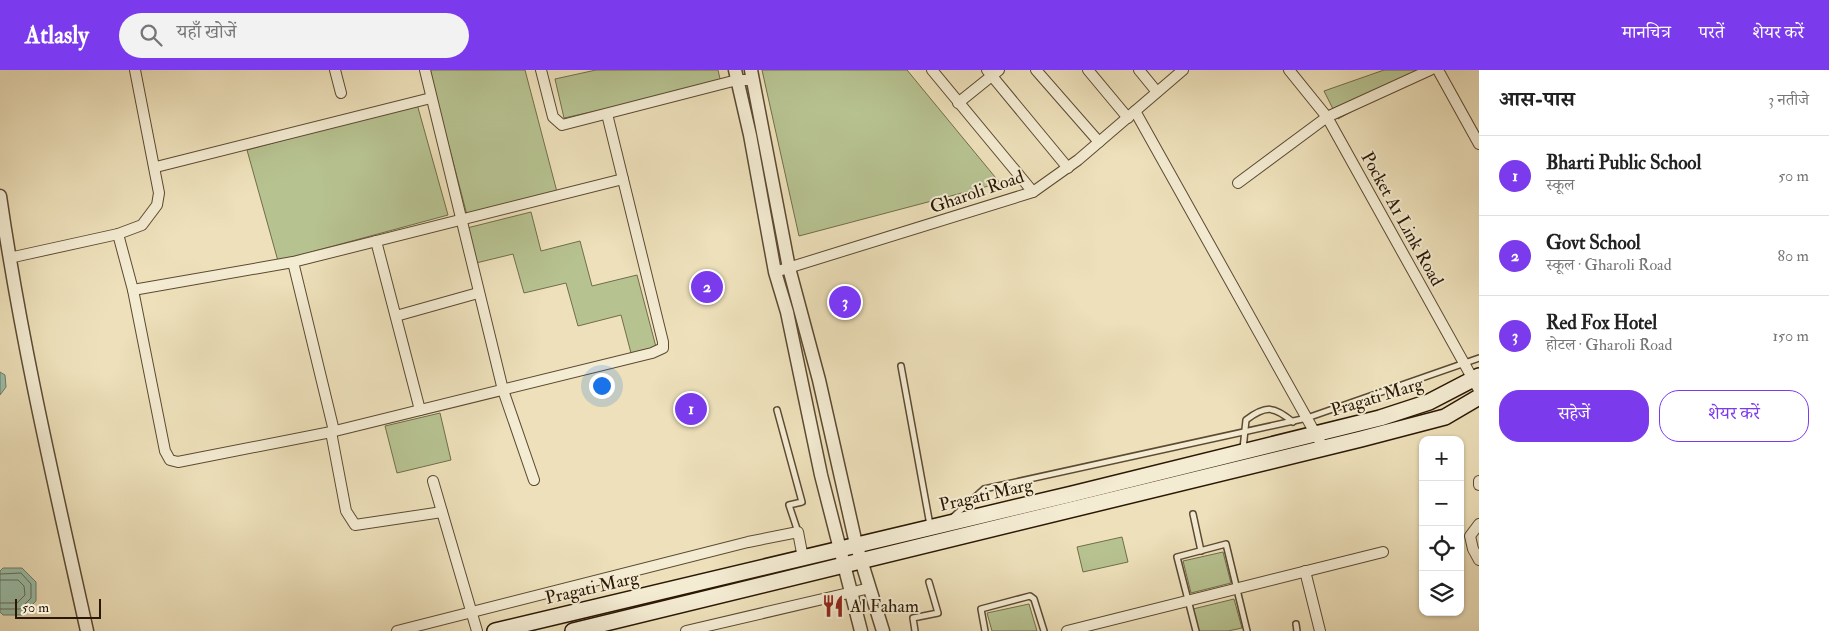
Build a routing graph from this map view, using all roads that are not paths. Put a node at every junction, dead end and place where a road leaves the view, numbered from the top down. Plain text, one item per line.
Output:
1 (135, 70) edge
2 (335, 70) edge
3 (425, 70) edge
4 (541, 70) edge
5 (932, 70) edge
6 (1036, 70) edge
7 (1088, 70) edge
8 (1139, 70) edge
9 (1183, 70) edge
10 (1289, 70) edge
11 (1430, 70) edge
12 (1438, 70) edge
13 (993, 72) edge
14 (736, 75) edge
15 (752, 75) edge
16 (1157, 92) junction
17 (341, 93) dead end
18 (431, 98) junction
19 (958, 103) junction
20 (607, 114) junction
21 (1131, 115) junction
22 (1327, 117) junction
23 (1099, 142) junction
24 (1479, 144) edge
25 (156, 167) junction
26 (1068, 168) junction
27 (623, 179) junction
28 (1238, 183) dead end
29 (1033, 192) junction
30 (0, 196) edge
31 (460, 220) junction
32 (118, 234) junction
33 (376, 241) junction
34 (9, 258) junction
35 (293, 262) junction
36 (790, 268) junction
37 (775, 272) junction
38 (133, 290) junction
39 (478, 293) junction
40 (396, 316) junction
41 (1479, 358) edge
42 (1463, 362) junction
43 (901, 366) dead end
44 (1477, 382) edge
45 (503, 390) junction
46 (1479, 398) edge
47 (420, 410) junction
48 (778, 410) dead end
49 (1307, 418) junction
50 (1293, 422) junction
51 (332, 432) junction
52 (1243, 433) junction
53 (1316, 434) junction
54 (1324, 448) junction
55 (1242, 452) junction
56 (534, 480) dead end
57 (433, 481) dead end
58 (442, 512) junction
59 (1193, 514) dead end
60 (1479, 524) edge
61 (938, 526) junction
62 (798, 532) junction
63 (856, 544) junction
64 (840, 549) junction
65 (1202, 550) junction
66 (1383, 552) dead end
67 (803, 558) junction
68 (1479, 560) edge
69 (861, 561) junction
70 (845, 566) junction
71 (1305, 572) junction
72 (929, 582) dead end
73 (870, 588) junction
74 (1237, 589) junction
75 (851, 591) junction
76 (1189, 601) junction
77 (472, 611) junction
78 (1296, 624) dead end
79 (87, 631) edge
80 (397, 631) edge
81 (477, 631) edge
82 (497, 631) edge
83 (573, 631) edge
84 (686, 631) edge
85 (861, 631) edge
86 (883, 631) edge
87 (916, 631) edge
88 (985, 631) edge
89 (1044, 631) edge
90 (1067, 631) edge
91 (1196, 631) edge
92 (1247, 631) edge
93 (1297, 631) edge
94 (1320, 631) edge

1 - 25 street
2 - 17 street
3 - 18 street
4 - 20 street
5 - 19 street
6 - 23 street
7 - 21 street
8 - 16 street
9 - 16 street, Gharoli Road
10 - 22 street, Pocket A1 Link Road
11 - 22 street
12 - 24 street
13 - 19 street
13 - 26 street
14 - 15 street
14 - 20 street
14 - 37 street
15 - 36 street
16 - 21 street, Gharoli Road
18 - 25 street
18 - 31 street
19 - 29 street
20 - 27 street
21 - 23 street, Gharoli Road
21 - 49 street
22 - 28 street
22 - 42 street, Pocket A1 Link Road
23 - 26 street, Gharoli Road
25 - 32 street
26 - 29 street, Gharoli Road
27 - 31 street
27 - 45 street
29 - 36 street, Gharoli Road
30 - 34 street
31 - 33 street
31 - 39 street
32 - 34 street
32 - 38 street
33 - 35 street
33 - 40 street
34 - 79 street
35 - 38 street
35 - 51 street
36 - 37 street, Gharoli Road
36 - 63 street
37 - 64 street
38 - 51 street
39 - 40 street
39 - 45 street
40 - 47 street
41 - 42 lane
42 - 44 street, Pocket A1 Link Road
42 - 49 lane
43 - 61 lane
44 - 53 main road, Pragati Marg
45 - 47 street
45 - 56 street
46 - 54 main road, Pragati Marg
47 - 51 street
48 - 62 lane
49 - 50 lane
49 - 53 street
50 - 52 lane
50 - 52 lane
51 - 58 street
52 - 55 lane
52 - 61 lane
53 - 54 street
53 - 55 main road, Pragati Marg
54 - 69 main road, Pragati Marg
55 - 61 main road, Pragati Marg
57 - 58 street
58 - 77 street
59 - 65 lane
60 - 68 street
61 - 63 main road, Pragati Marg
62 - 67 street
62 - 77 street
63 - 64 main road, Pragati Marg
63 - 69 street
64 - 67 main road, Pragati Marg
64 - 70 street
65 - 74 lane
65 - 76 lane
66 - 71 street
67 - 82 main road, Pragati Marg
69 - 70 main road, Pragati Marg
69 - 73 street
70 - 75 street
70 - 83 main road, Pragati Marg
71 - 74 street
71 - 94 street
72 - 87 lane
73 - 75 street
73 - 86 street
74 - 76 street
74 - 92 lane
75 - 84 street
75 - 85 street
76 - 90 street
76 - 91 lane
77 - 80 street
77 - 81 street
78 - 93 lane
88 - 89 lane

